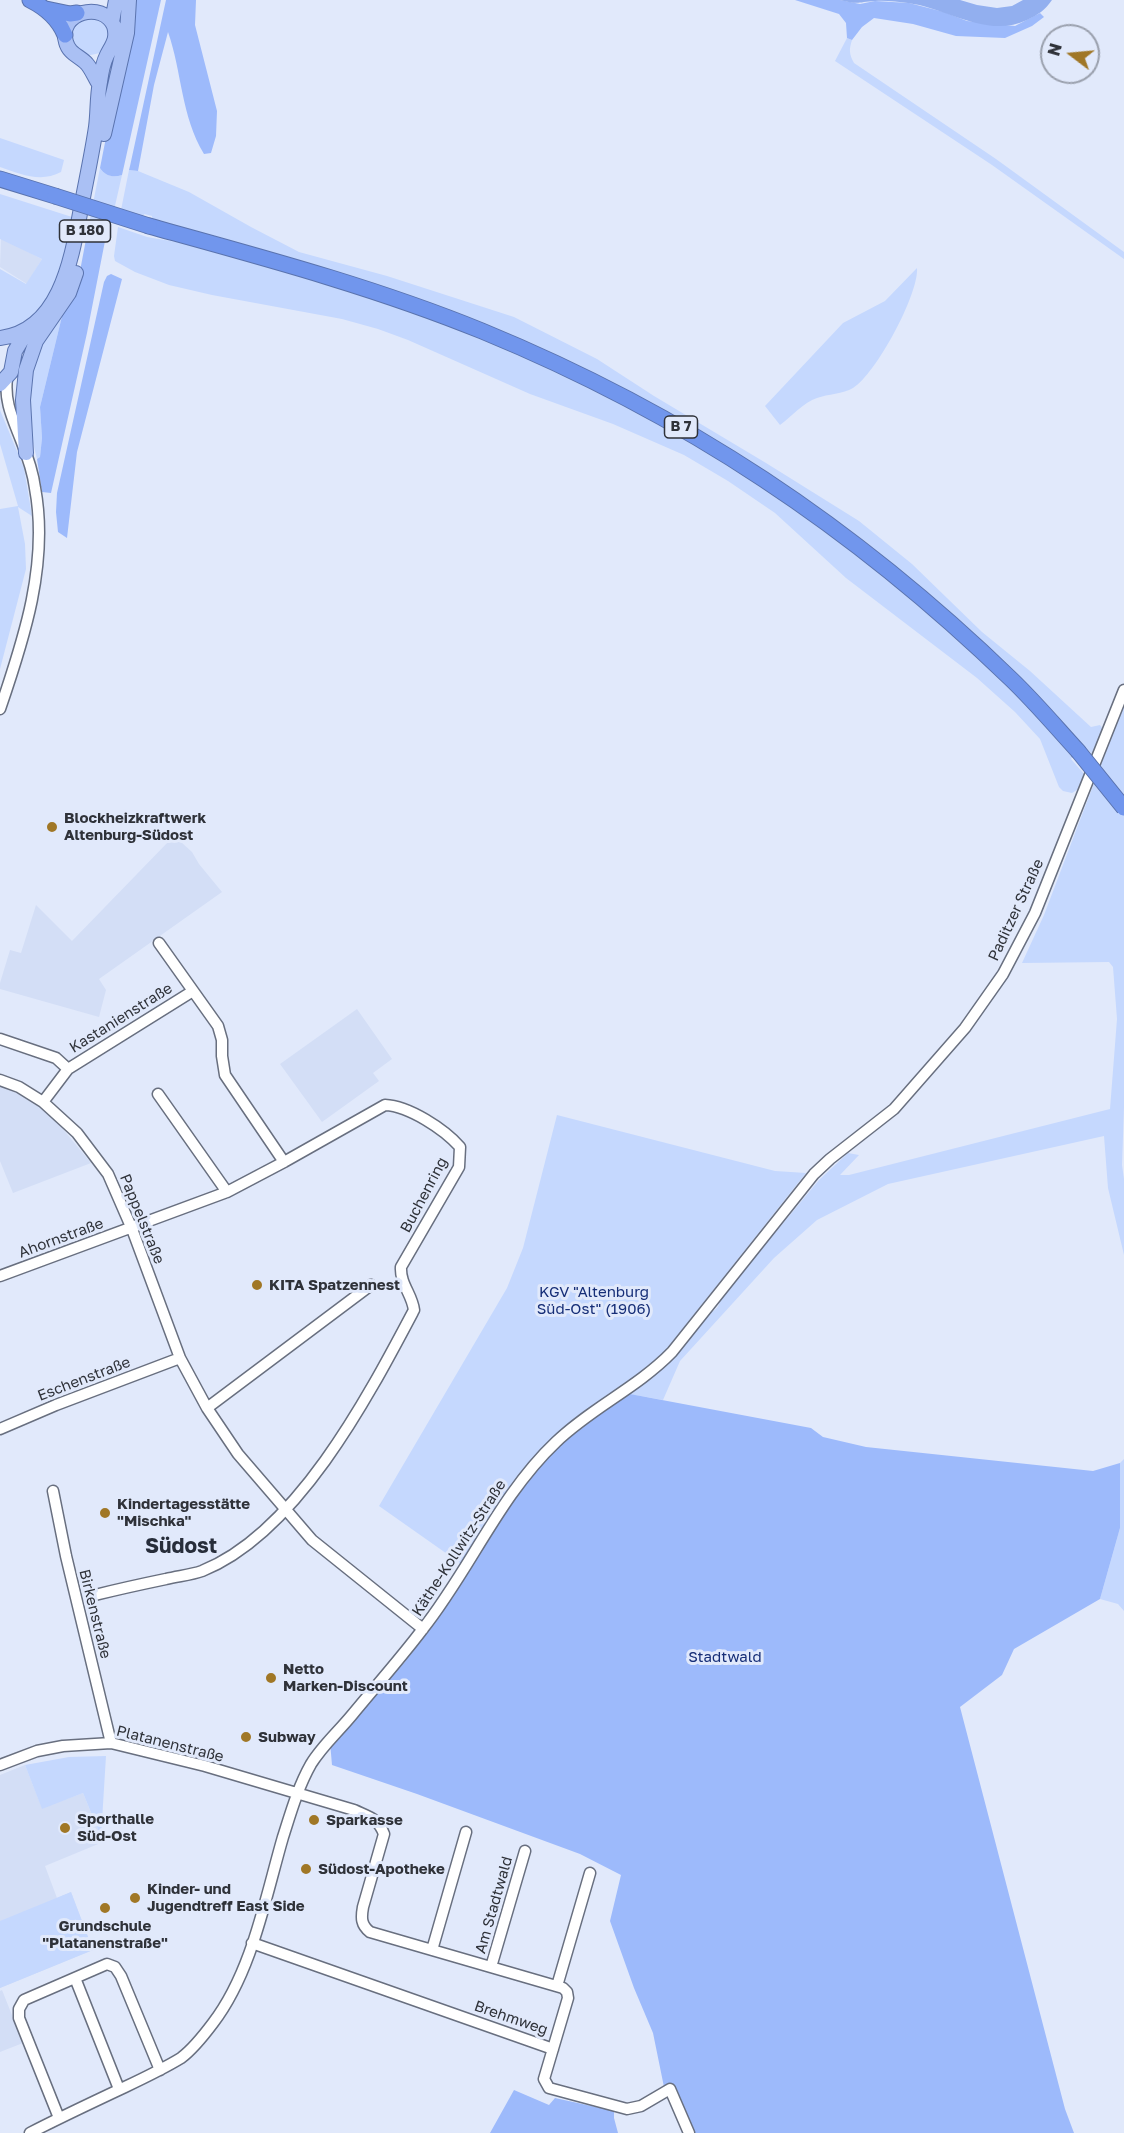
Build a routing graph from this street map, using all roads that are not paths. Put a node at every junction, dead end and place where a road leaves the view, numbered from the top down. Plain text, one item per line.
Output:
1 (30, 0) edge
2 (109, 0) edge
3 (116, 0) edge
4 (129, 0) edge
5 (46, 9) junction
6 (93, 10) junction
7 (77, 13) junction
8 (112, 22) junction
9 (65, 35) junction
10 (107, 54) junction
11 (81, 59) junction
12 (99, 84) junction
13 (0, 179) edge
14 (29, 328) junction
15 (0, 339) edge
16 (13, 358) junction
17 (4, 381) edge
18 (4, 404) edge
19 (26, 453) junction
20 (1124, 690) edge
21 (0, 709) edge
22 (1124, 808) edge
23 (159, 943) dead end
24 (193, 991) junction
25 (0, 1039) edge
26 (68, 1068) junction
27 (0, 1080) edge
28 (158, 1094) dead end
29 (43, 1102) junction
30 (830, 1159) joint
31 (284, 1162) junction
32 (227, 1192) junction
33 (132, 1229) junction
34 (0, 1276) edge
35 (370, 1285) dead end
36 (180, 1358) junction
37 (207, 1408) junction
38 (0, 1427) edge
39 (53, 1491) dead end
40 (285, 1511) junction
41 (95, 1595) dead end
42 (423, 1629) junction
43 (111, 1743) junction
44 (0, 1765) edge
45 (296, 1794) junction
46 (466, 1832) dead end
47 (525, 1851) dead end
48 (590, 1873) dead end
49 (252, 1943) junction
50 (432, 1950) junction
51 (491, 1967) junction
52 (75, 1978) junction
53 (557, 1986) junction
54 (553, 2049) junction
55 (160, 2070) junction
56 (119, 2089) junction
57 (59, 2118) junction
58 (30, 2133) edge
59 (689, 2133) edge

1 - 5 highway
2 - 6 main road
3 - 8 main road
4 - 19 main road, B 180
5 - 7 highway
5 - 9 highway
6 - 7 main road
6 - 8 main road
7 - 9 main road
8 - 10 main road
9 - 11 main road
10 - 11 main road
10 - 12 main road, B 180
11 - 12 main road
12 - 14 main road, B 180
13 - 22 highway, B 7, bridge
14 - 15 main road, B 180
14 - 16 main road, B 180
15 - 16 main road
16 - 17 main road
17 - 18 street
18 - 19 street
19 - 21 street
20 - 30 street, Paditzer Straße
23 - 24 street, Kastanienstraße
24 - 26 street, Kastanienstraße
24 - 31 street, Kastanienstraße
25 - 26 street
26 - 29 street, Kastanienstraße
27 - 29 street, Pappelstraße
28 - 32 street
29 - 33 street, Pappelstraße
30 - 42 street, Käthe-Kollwitz-Straße
31 - 32 street, Buchenring
31 - 40 street, Buchenring
32 - 33 street, Buchenring
33 - 34 street, Ahornstraße
33 - 36 street, Pappelstraße
35 - 37 street
36 - 37 street, Pappelstraße
36 - 38 street, Eschenstraße
37 - 40 street, Pappelstraße
39 - 43 street, Birkenstraße
40 - 41 street, Birkenstraße
40 - 42 street, Pappelstraße
42 - 45 street, Käthe-Kollwitz-Straße
43 - 44 street, Platanenstraße
43 - 45 street, Platanenstraße
45 - 49 street, Käthe-Kollwitz-Straße
45 - 50 street, Am Stadtwald
46 - 50 street
47 - 51 street, Am Stadtwald
48 - 53 street
49 - 54 street, Brehmweg
49 - 55 street, Käthe-Kollwitz-Straße
50 - 51 street, Am Stadtwald
51 - 53 street, Am Stadtwald
52 - 55 street
52 - 56 street
52 - 57 street
53 - 54 street
54 - 59 street, Brehmweg
55 - 56 street, Käthe-Kollwitz-Straße
56 - 57 street, Käthe-Kollwitz-Straße
57 - 58 street, Käthe-Kollwitz-Straße

